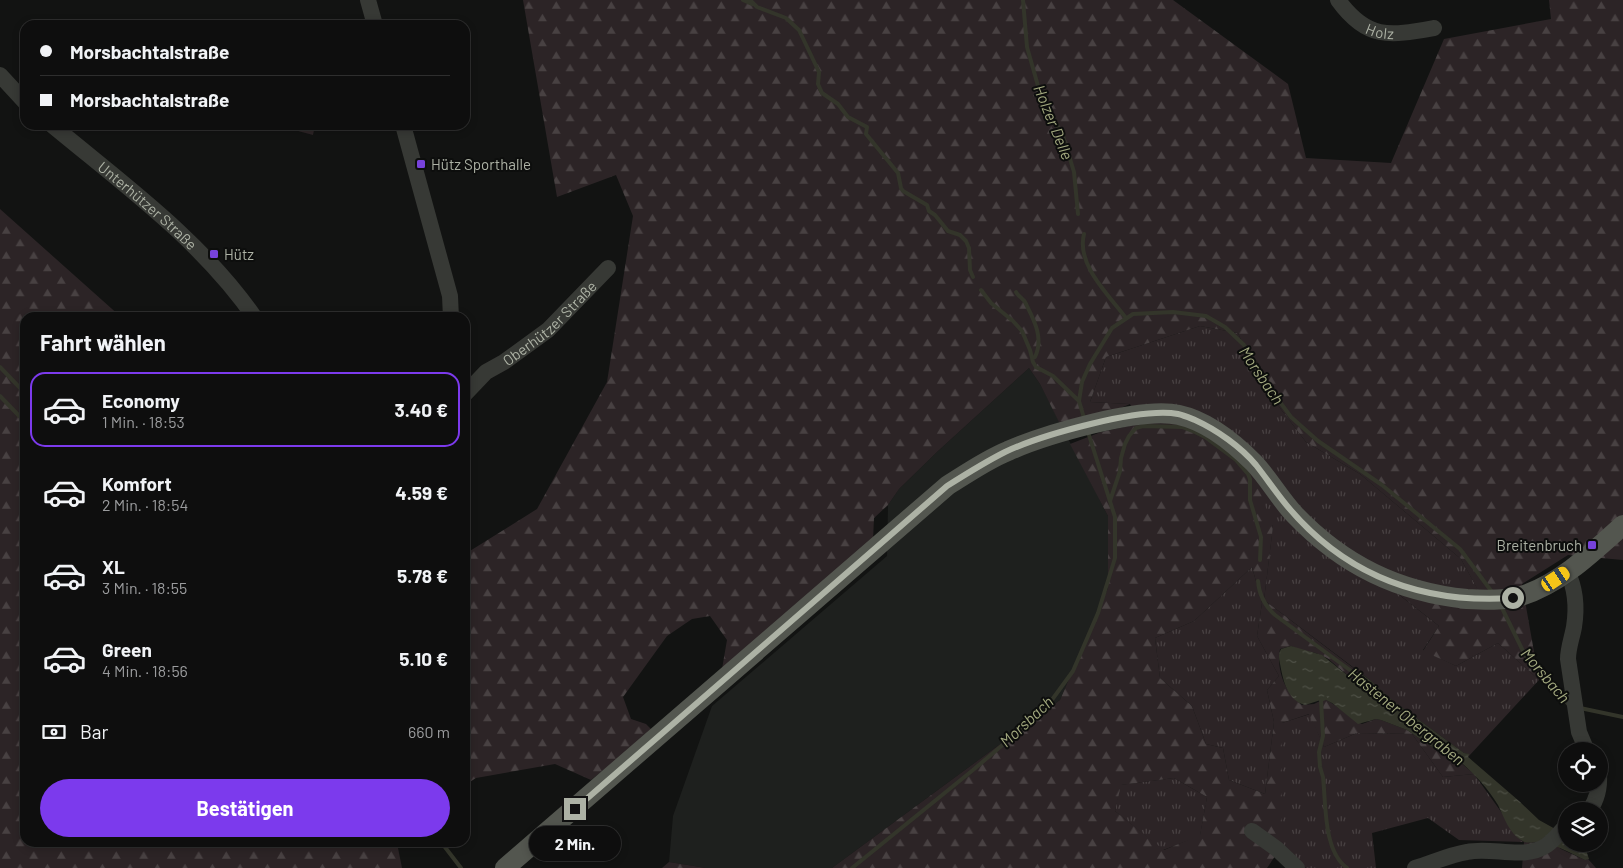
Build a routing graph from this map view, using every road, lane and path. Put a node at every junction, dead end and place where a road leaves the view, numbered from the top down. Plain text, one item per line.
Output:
1 (368, 0) edge
2 (1338, 0) edge
3 (374, 20) edge
4 (1434, 28) dead end
5 (0, 75) edge
6 (20, 97) edge
7 (58, 130) edge
8 (404, 130) edge
9 (608, 268) dead end
10 (251, 312) edge
11 (451, 312) edge
12 (470, 389) edge
13 (1623, 525) edge
14 (1567, 571) junction
15 (1584, 742) edge
16 (1252, 831) dead end
17 (1558, 834) edge
18 (506, 868) edge
19 (1297, 868) edge
20 (1415, 868) edge

1 - 3 street
2 - 4 street, Holz
5 - 6 street
7 - 10 street, Unterhützer Straße
8 - 11 street
9 - 12 street, Oberhützer Straße
13 - 14 main road
14 - 15 street
14 - 18 main road
16 - 19 street
17 - 20 street

